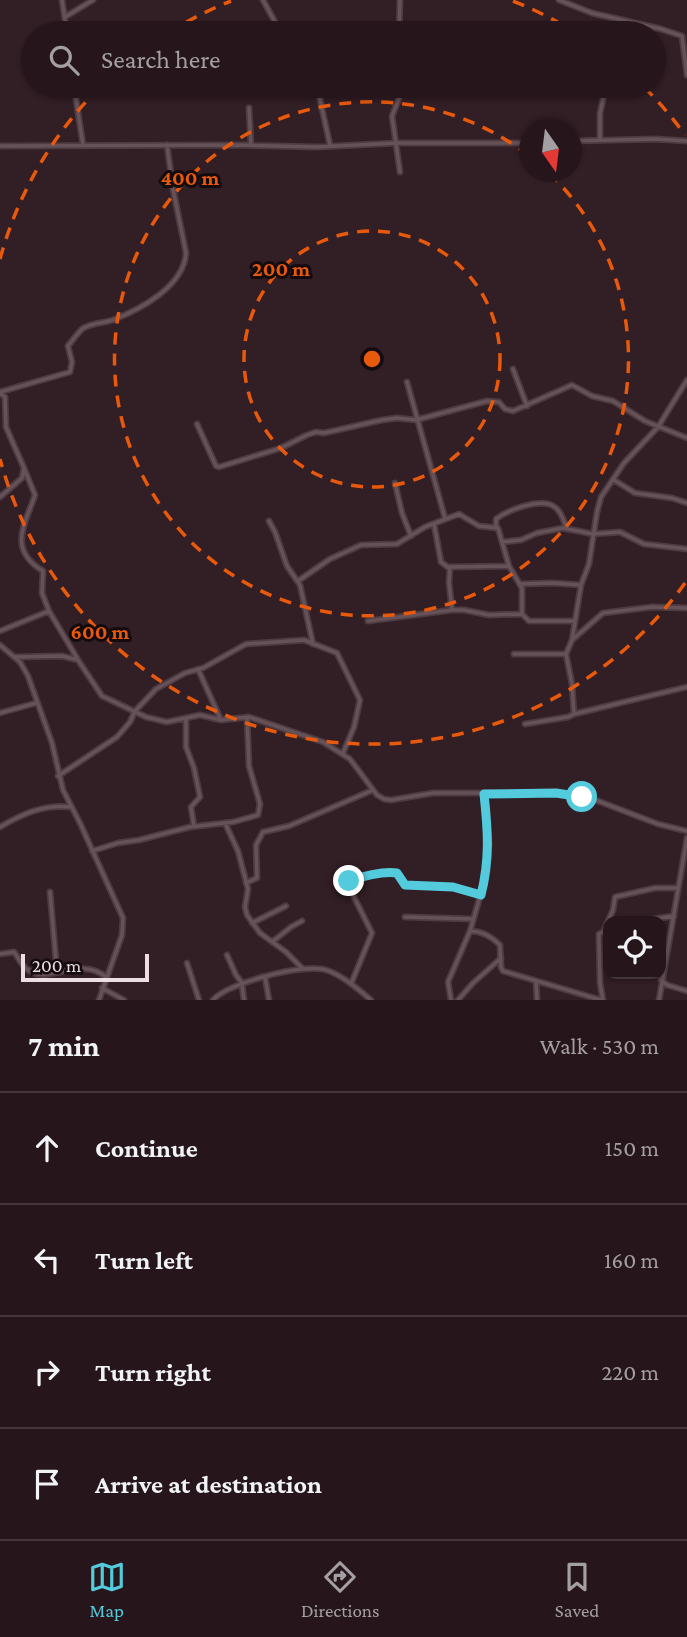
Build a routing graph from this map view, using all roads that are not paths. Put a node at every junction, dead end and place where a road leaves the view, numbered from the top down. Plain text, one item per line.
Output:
1 (62, 0) edge
2 (93, 0) edge
3 (262, 0) edge
4 (400, 0) edge
5 (559, 0) edge
6 (65, 18) junction
7 (65, 21) edge
8 (274, 21) edge
9 (399, 21) edge
10 (623, 21) edge
11 (666, 32) edge
12 (687, 75) edge
13 (76, 98) edge
14 (320, 98) edge
15 (399, 98) edge
16 (603, 98) edge
17 (249, 108) dead end
18 (600, 140) junction
19 (582, 141) edge
20 (687, 142) edge
21 (396, 143) junction
22 (519, 143) edge
23 (83, 145) junction
24 (167, 145) junction
25 (251, 145) junction
26 (330, 145) junction
27 (0, 146) edge
28 (400, 172) dead end
29 (513, 369) dead end
30 (687, 380) edge
31 (407, 382) dead end
32 (0, 392) edge
33 (527, 406) junction
34 (416, 420) junction
35 (197, 424) dead end
36 (658, 426) junction
37 (687, 438) edge
38 (24, 468) junction
39 (613, 479) junction
40 (395, 483) dead end
41 (0, 497) edge
42 (687, 503) edge
43 (445, 518) junction
44 (269, 521) dead end
45 (434, 524) junction
46 (496, 527) junction
47 (567, 529) junction
48 (593, 534) junction
49 (411, 536) junction
50 (502, 542) junction
51 (687, 549) edge
52 (509, 566) junction
53 (449, 568) junction
54 (298, 581) junction
55 (520, 584) junction
56 (581, 585) junction
57 (687, 608) edge
58 (452, 610) junction
59 (49, 611) junction
60 (522, 614) junction
61 (368, 621) dead end
62 (575, 621) junction
63 (0, 631) edge
64 (572, 640) junction
65 (0, 645) edge
66 (313, 645) junction
67 (514, 654) dead end
68 (566, 654) junction
69 (15, 657) junction
70 (78, 660) junction
71 (198, 669) junction
72 (687, 687) edge
73 (36, 703) junction
74 (135, 711) junction
75 (0, 713) edge
76 (574, 714) junction
77 (247, 717) junction
78 (186, 718) junction
79 (221, 720) junction
80 (525, 724) dead end
81 (343, 753) junction
82 (58, 776) junction
83 (373, 790) junction
84 (484, 794) junction
85 (71, 807) junction
86 (225, 823) junction
87 (194, 826) junction
88 (0, 827) edge
89 (687, 831) edge
90 (687, 838) edge
91 (92, 851) junction
92 (246, 883) junction
93 (678, 888) junction
94 (50, 892) dead end
95 (481, 895) junction
96 (286, 906) dead end
97 (611, 916) edge
98 (674, 916) junction
99 (405, 917) dead end
100 (666, 917) edge
101 (473, 919) junction
102 (302, 921) dead end
103 (252, 923) junction
104 (470, 931) junction
105 (603, 932) edge
106 (272, 942) junction
107 (0, 954) edge
108 (227, 955) dead end
109 (501, 957) junction
110 (187, 963) dead end
111 (302, 968) junction
112 (57, 972) junction
113 (106, 977) junction
114 (265, 977) junction
115 (662, 980) junction
116 (536, 982) junction
117 (243, 984) junction
118 (351, 984) junction
119 (102, 988) junction
120 (687, 991) edge
121 (586, 998) edge
122 (99, 1000) edge
123 (124, 1000) edge
124 (199, 1000) edge
125 (213, 1000) edge
126 (244, 1000) edge
127 (269, 1000) edge
128 (371, 1000) edge
129 (451, 1000) edge
130 (458, 1000) edge
131 (537, 1000) edge
132 (602, 1000) edge
133 (659, 1000) edge

1 - 6 street
2 - 6 street
3 - 8 street
4 - 9 street
5 - 10 street
6 - 7 street
11 - 12 street
13 - 23 street
14 - 26 street
15 - 21 street
16 - 18 street
17 - 25 street
18 - 19 street
18 - 20 street
21 - 22 street
21 - 26 street
21 - 28 street
23 - 24 street
23 - 27 street
24 - 25 street
24 - 32 street
25 - 26 street
29 - 33 street
30 - 36 street
31 - 34 street
32 - 38 street
33 - 34 street
33 - 36 street
34 - 35 street
34 - 43 street
36 - 37 street
36 - 39 street
38 - 41 street
38 - 59 street
39 - 42 street
39 - 48 street
40 - 49 street
43 - 45 street
43 - 46 street
44 - 54 street
45 - 49 street
45 - 53 street
46 - 47 street
46 - 50 street
47 - 48 street
47 - 50 street
48 - 51 street
48 - 56 street
49 - 54 street
50 - 52 street
52 - 53 street
52 - 55 street
53 - 58 street
54 - 66 street
55 - 56 street
55 - 60 street
56 - 62 street
57 - 64 street
58 - 60 street
58 - 61 street
59 - 63 street
59 - 70 street
60 - 62 street
62 - 64 street
64 - 68 street
65 - 69 street
66 - 71 street
66 - 81 street
67 - 68 street
68 - 76 street
69 - 70 street
69 - 73 street
70 - 74 street
71 - 74 street
71 - 79 street
72 - 76 street
73 - 75 street
73 - 82 street
74 - 78 street
74 - 82 street
76 - 80 street
77 - 79 street
77 - 81 street
77 - 86 street
78 - 79 street
78 - 87 street
81 - 83 street
82 - 85 street
83 - 84 street
83 - 92 street
84 - 89 street
84 - 95 street
85 - 88 street
85 - 91 street
86 - 87 street
86 - 92 street
87 - 91 street
90 - 93 street
91 - 113 street
92 - 103 street
93 - 97 street
93 - 98 street
94 - 112 street
95 - 101 street
95 - 118 street
96 - 103 street
98 - 100 street
98 - 115 street
99 - 101 street
101 - 104 street
102 - 106 street
103 - 106 street
104 - 109 street
104 - 129 street
105 - 132 street
106 - 111 street
107 - 112 street
108 - 117 street
109 - 116 street
109 - 130 street
110 - 124 street
111 - 114 street
111 - 118 street
112 - 113 street
113 - 119 street
114 - 117 street
114 - 127 street
115 - 120 street
115 - 133 street
116 - 121 street
116 - 131 street
117 - 125 street
117 - 126 street
118 - 128 street
119 - 122 street
119 - 123 street
121 - 132 street

